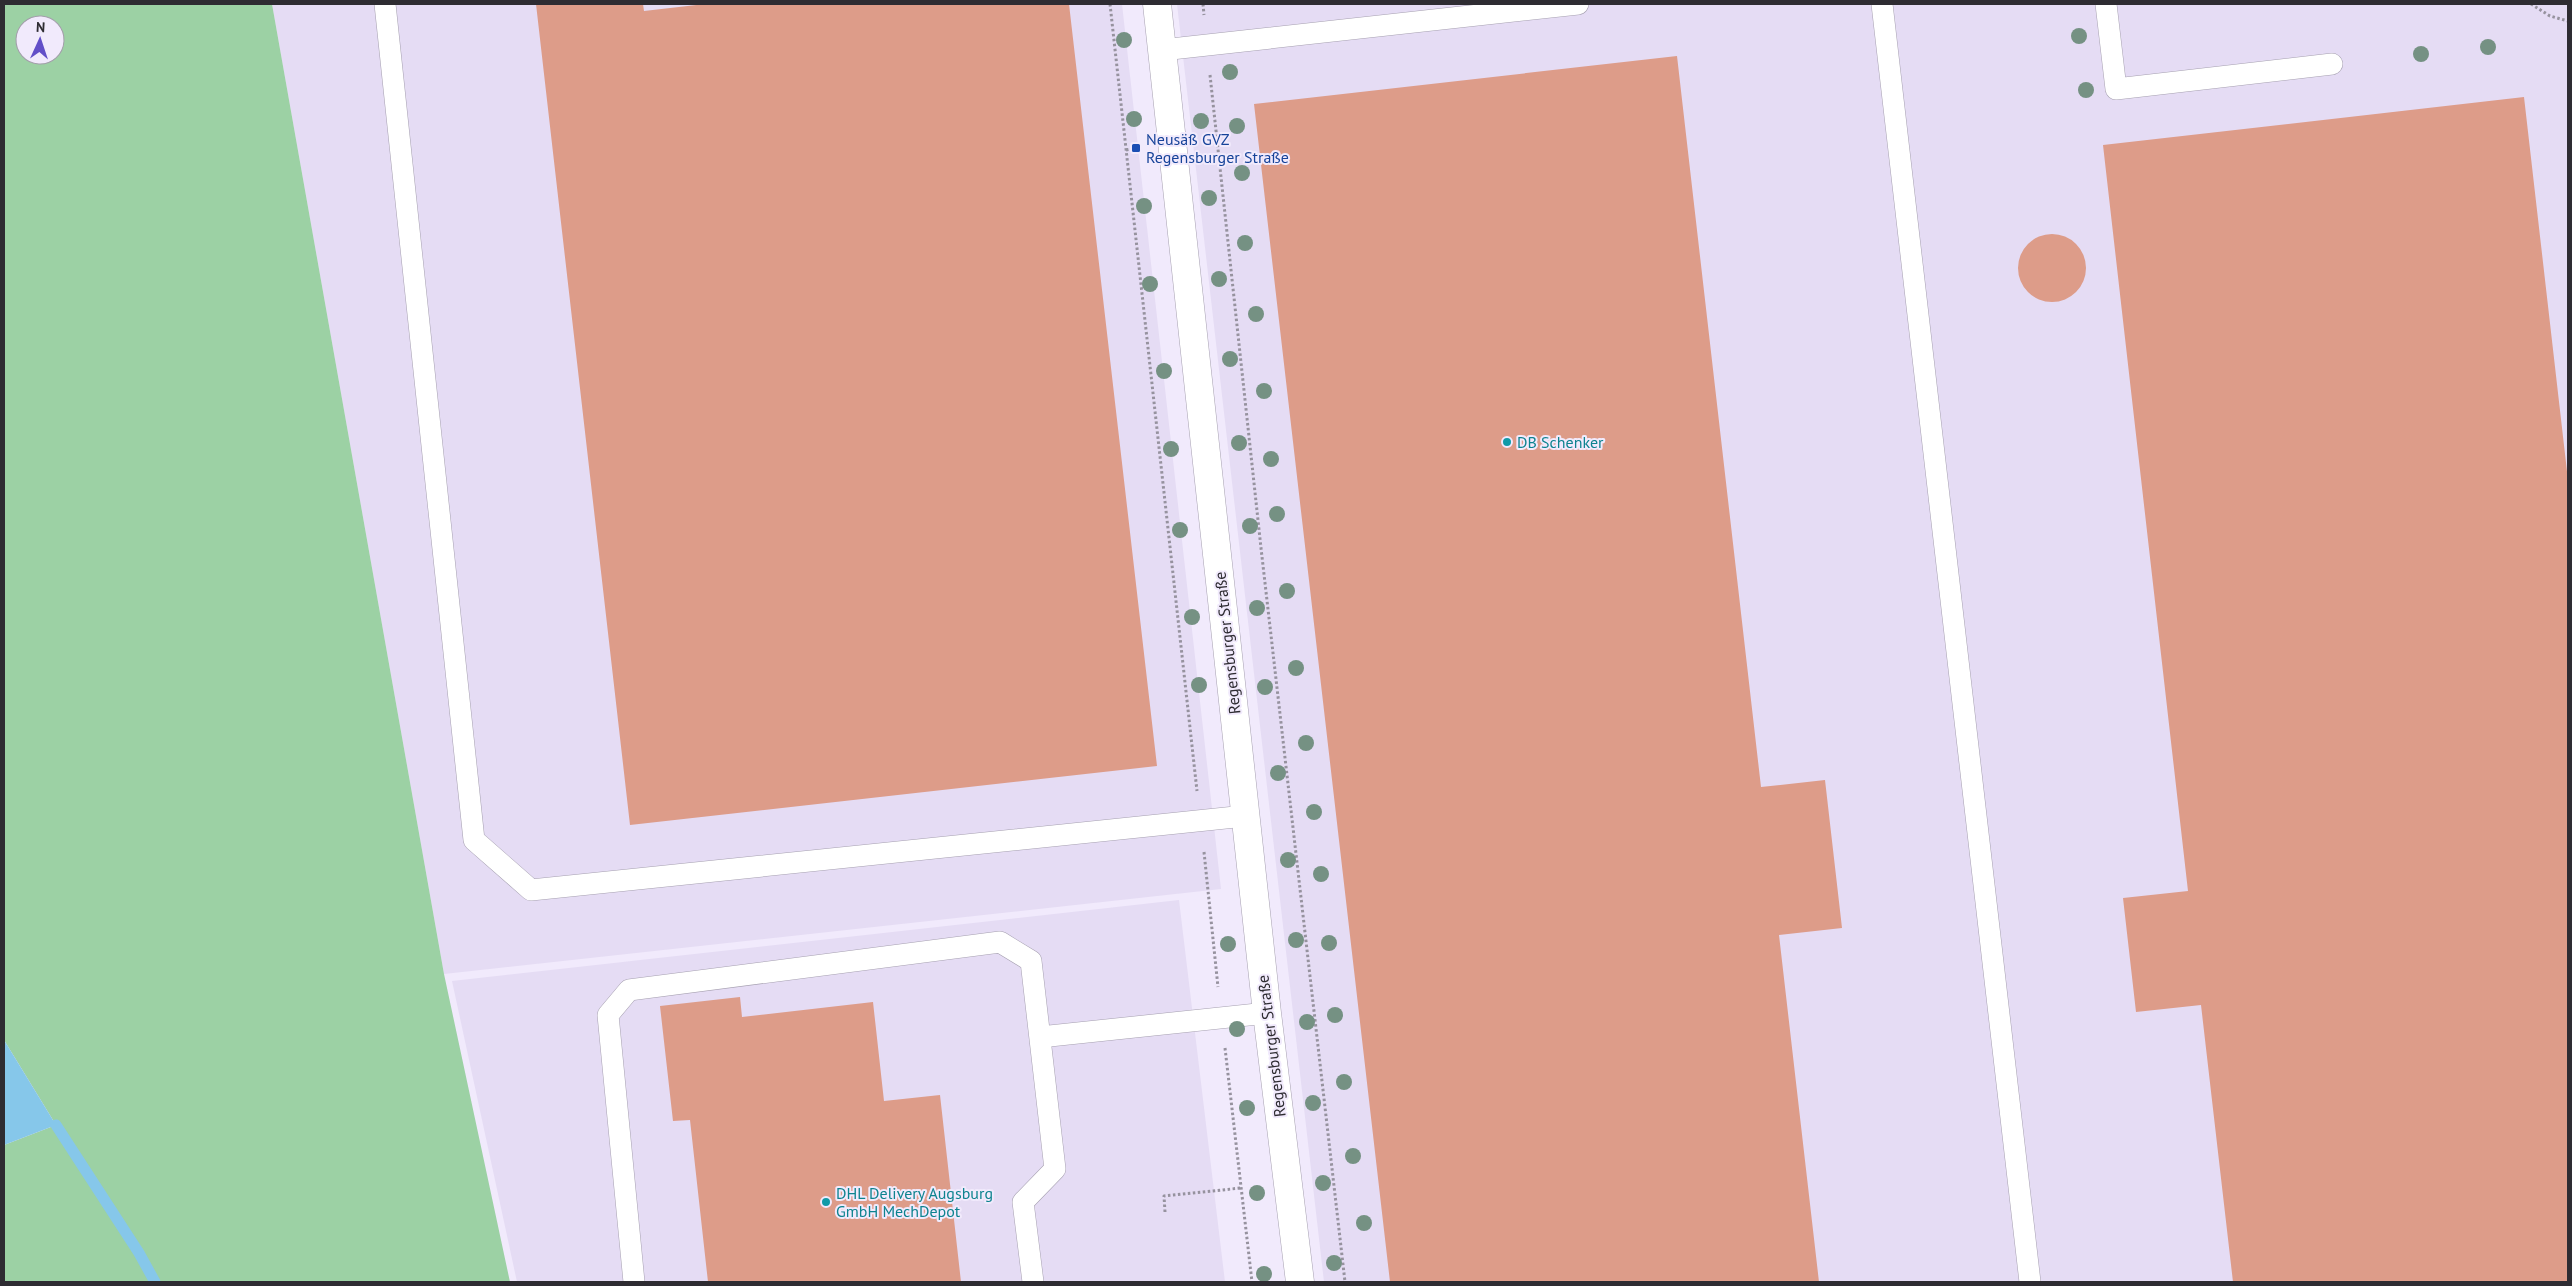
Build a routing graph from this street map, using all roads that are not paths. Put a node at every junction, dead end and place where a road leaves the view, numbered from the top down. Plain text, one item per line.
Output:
1 (385, 4) edge
2 (1157, 4) edge
3 (1578, 4) edge
4 (1882, 4) edge
5 (2106, 4) edge
6 (1162, 50) junction
7 (2332, 64) dead end
8 (1245, 816) junction
9 (1267, 1012) junction
10 (1040, 1037) junction
11 (634, 1282) edge
12 (1033, 1282) edge
13 (1300, 1282) edge
14 (2030, 1282) edge

1 - 8 lane
2 - 6 street, Regensburger Straße
3 - 6 lane
4 - 14 lane
5 - 7 lane
6 - 8 street, Regensburger Straße
8 - 9 street, Regensburger Straße
9 - 10 lane
9 - 13 street, Regensburger Straße
10 - 11 lane
10 - 12 lane

